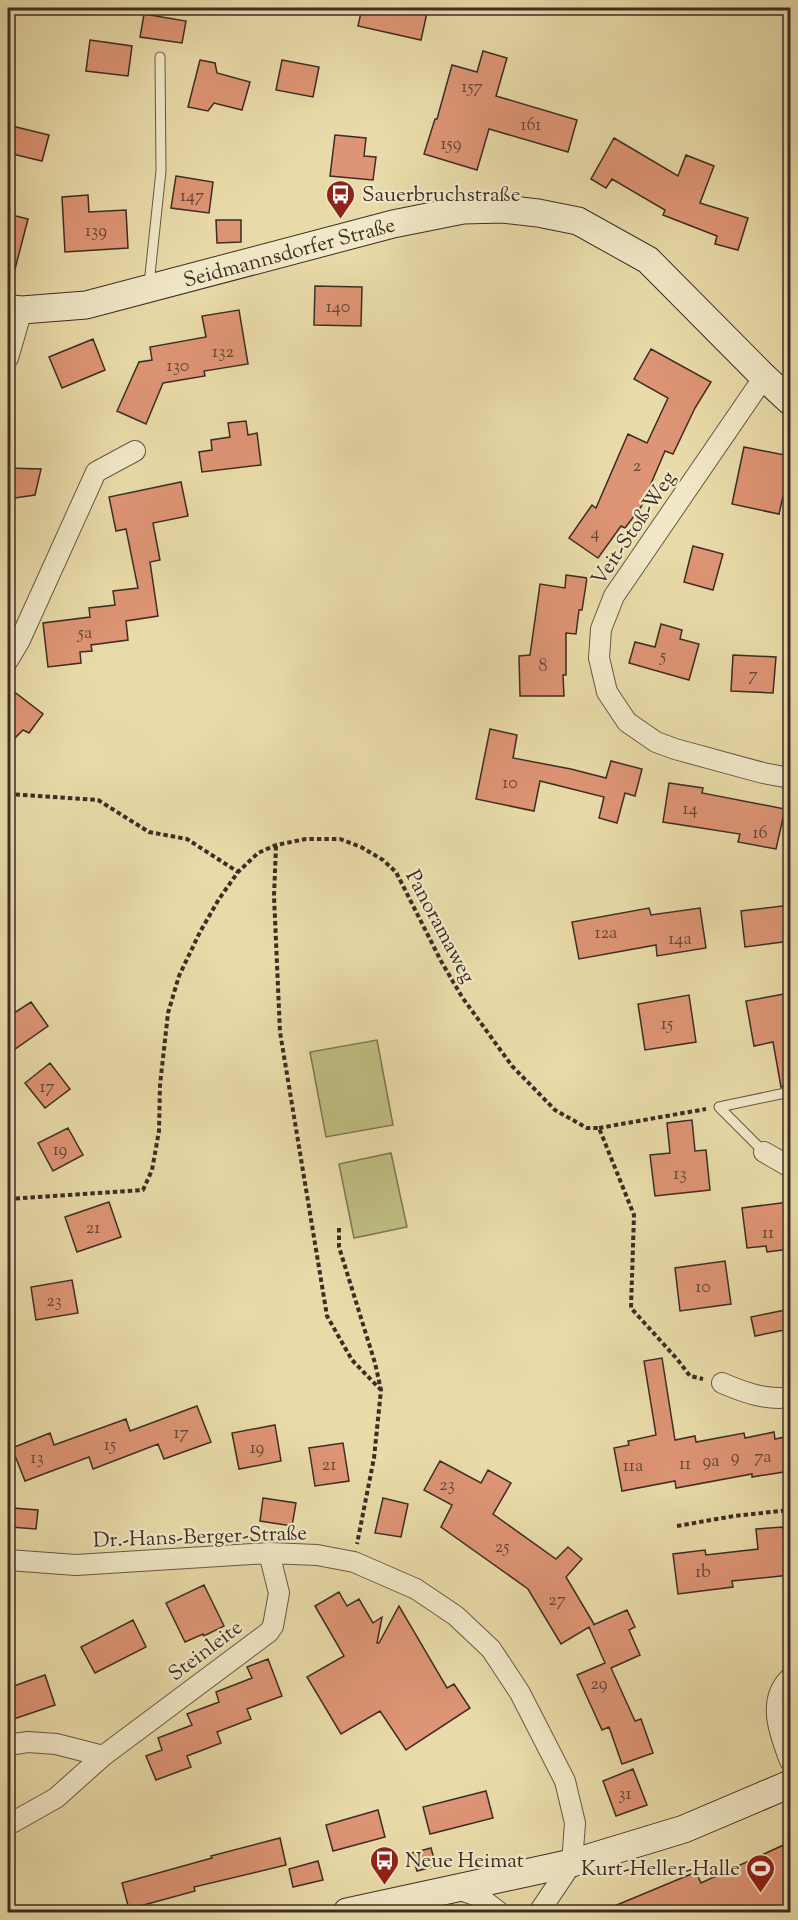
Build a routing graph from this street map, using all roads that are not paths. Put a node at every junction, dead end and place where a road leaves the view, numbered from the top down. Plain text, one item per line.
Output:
1 (160, 57) dead end
2 (148, 289) junction
3 (15, 309) edge
4 (8, 358) edge
5 (764, 378) junction
6 (790, 401) edge
7 (135, 451) dead end
8 (8, 660) edge
9 (790, 778) edge
10 (790, 1092) edge
11 (764, 1152) joint
12 (790, 1167) edge
13 (722, 1383) road end
14 (790, 1397) edge
15 (269, 1553) junction
16 (8, 1560) edge
17 (790, 1678) edge
18 (8, 1745) edge
19 (103, 1756) junction
20 (790, 1761) edge
21 (790, 1784) edge
22 (8, 1825) edge
23 (572, 1863) junction
24 (457, 1889) junction
25 (347, 1912) edge
26 (499, 1912) edge
27 (539, 1912) edge

1 - 2 lane
2 - 3 street, Seidmannsdorfer Straße
2 - 5 street, Seidmannsdorfer Straße
3 - 4 street
5 - 6 street, Seidmannsdorfer Straße
5 - 9 street, Veit-Stoß-Weg
7 - 8 street
10 - 11 lane
11 - 12 street
13 - 14 street
15 - 16 street, Dr.-Hans-Berger-Straße
15 - 19 street, Steinleite
15 - 23 street, Dr.-Hans-Berger-Straße
17 - 20 street
18 - 19 street
19 - 22 street, Steinleite
21 - 23 street
23 - 24 street
23 - 27 street
24 - 25 street
24 - 26 street

